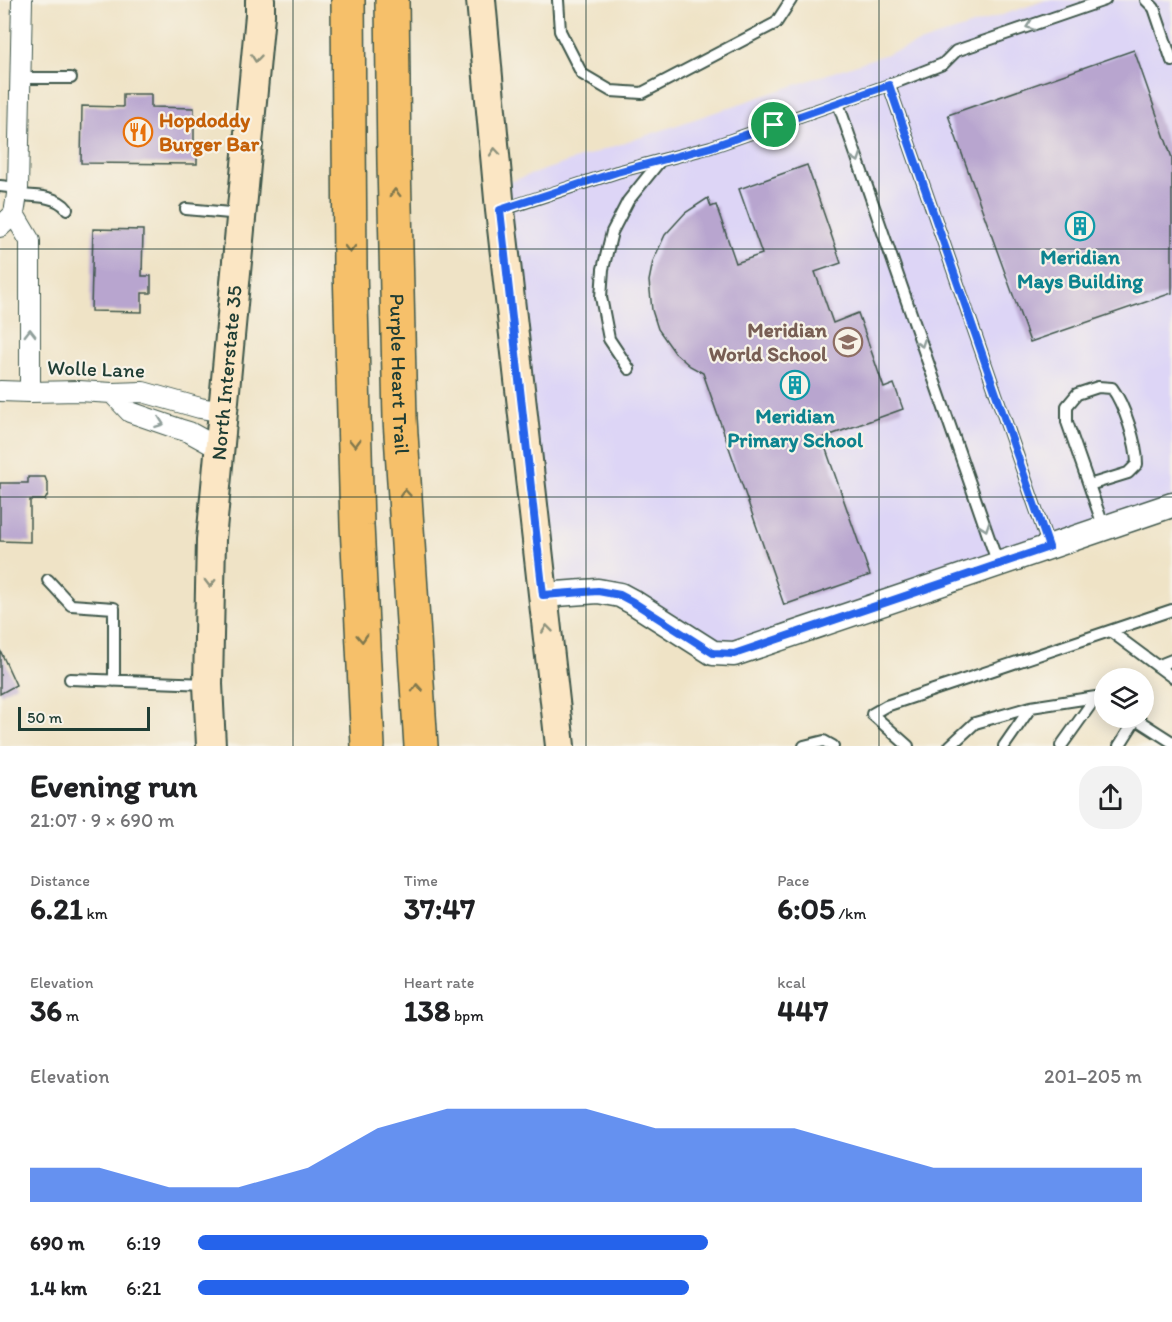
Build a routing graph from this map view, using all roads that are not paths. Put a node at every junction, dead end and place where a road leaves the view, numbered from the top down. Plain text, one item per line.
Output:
1 (22, 0) edge
2 (260, 0) edge
3 (337, 0) edge
4 (348, 0) edge
5 (392, 0) edge
6 (481, 0) edge
7 (558, 0) edge
8 (791, 0) edge
9 (1105, 0) edge
10 (1146, 0) edge
11 (1172, 61) edge
12 (21, 78) junction
13 (71, 78) dead end
14 (889, 85) junction
15 (838, 103) junction
16 (660, 160) junction
17 (350, 190) junction
18 (10, 202) edge
19 (67, 209) dead end
20 (186, 209) dead end
21 (500, 210) junction
22 (241, 214) junction
23 (629, 369) dead end
24 (0, 391) edge
25 (30, 392) junction
26 (112, 393) junction
27 (224, 412) junction
28 (220, 449) junction
29 (1089, 485) junction
30 (1172, 505) edge
31 (1104, 529) junction
32 (1049, 547) junction
33 (998, 564) junction
34 (540, 566) junction
35 (48, 580) dead end
36 (573, 594) junction
37 (543, 595) junction
38 (1172, 610) edge
39 (1110, 631) junction
40 (1172, 660) edge
41 (1157, 666) junction
42 (1172, 677) edge
43 (70, 679) dead end
44 (114, 681) junction
45 (208, 684) junction
46 (554, 687) junction
47 (1094, 700) edge
48 (1094, 706) edge
49 (1031, 707) junction
50 (1129, 728) edge
51 (1150, 728) edge
52 (1172, 742) edge
53 (211, 746) edge
54 (368, 746) edge
55 (421, 746) edge
56 (550, 746) edge
57 (560, 746) edge
58 (804, 746) edge
59 (833, 746) edge
60 (908, 746) edge
61 (950, 746) edge
62 (1004, 746) edge
63 (1061, 746) edge
64 (1119, 746) edge

1 - 12 street
2 -> 22 main road, North Interstate 35
3 - 17 highway
4 - 17 highway
55 -> 5 highway, Purple Heart Trail
21 -> 6 main road
7 - 8 lane
9 -> 14 lane
10 - 11 lane
12 - 13 lane
12 - 18 street
14 - 15 lane
14 - 32 lane
15 - 16 lane
15 -> 33 lane
16 - 21 lane
16 - 23 lane
17 -> 54 highway
18 - 19 lane
25 -> 18 street
20 - 22 lane
21 - 34 main road
22 - 27 main road, North Interstate 35
24 - 25 street, Wolle Lane
25 - 26 street, Wolle Lane
26 - 27 street, Wolle Lane
26 -> 28 street
27 - 28 main road, North Interstate 35
28 -> 45 main road, North Interstate 35
29 - 29 lane
29 - 31 lane
30 - 31 street
31 - 32 street
32 - 33 street
33 - 36 street
34 - 36 street
34 - 37 main road
35 - 44 lane
36 - 37 street
46 -> 37 main road
38 - 39 lane
39 - 41 lane
39 - 60 lane
40 - 41 lane
41 - 42 lane
43 - 44 lane
44 - 45 lane
45 - 53 main road, North Interstate 35
46 - 56 main road
46 - 57 main road
47 - 49 lane
48 - 63 lane
49 - 61 lane
49 - 62 lane
50 - 64 lane
51 - 52 lane
58 - 59 lane

